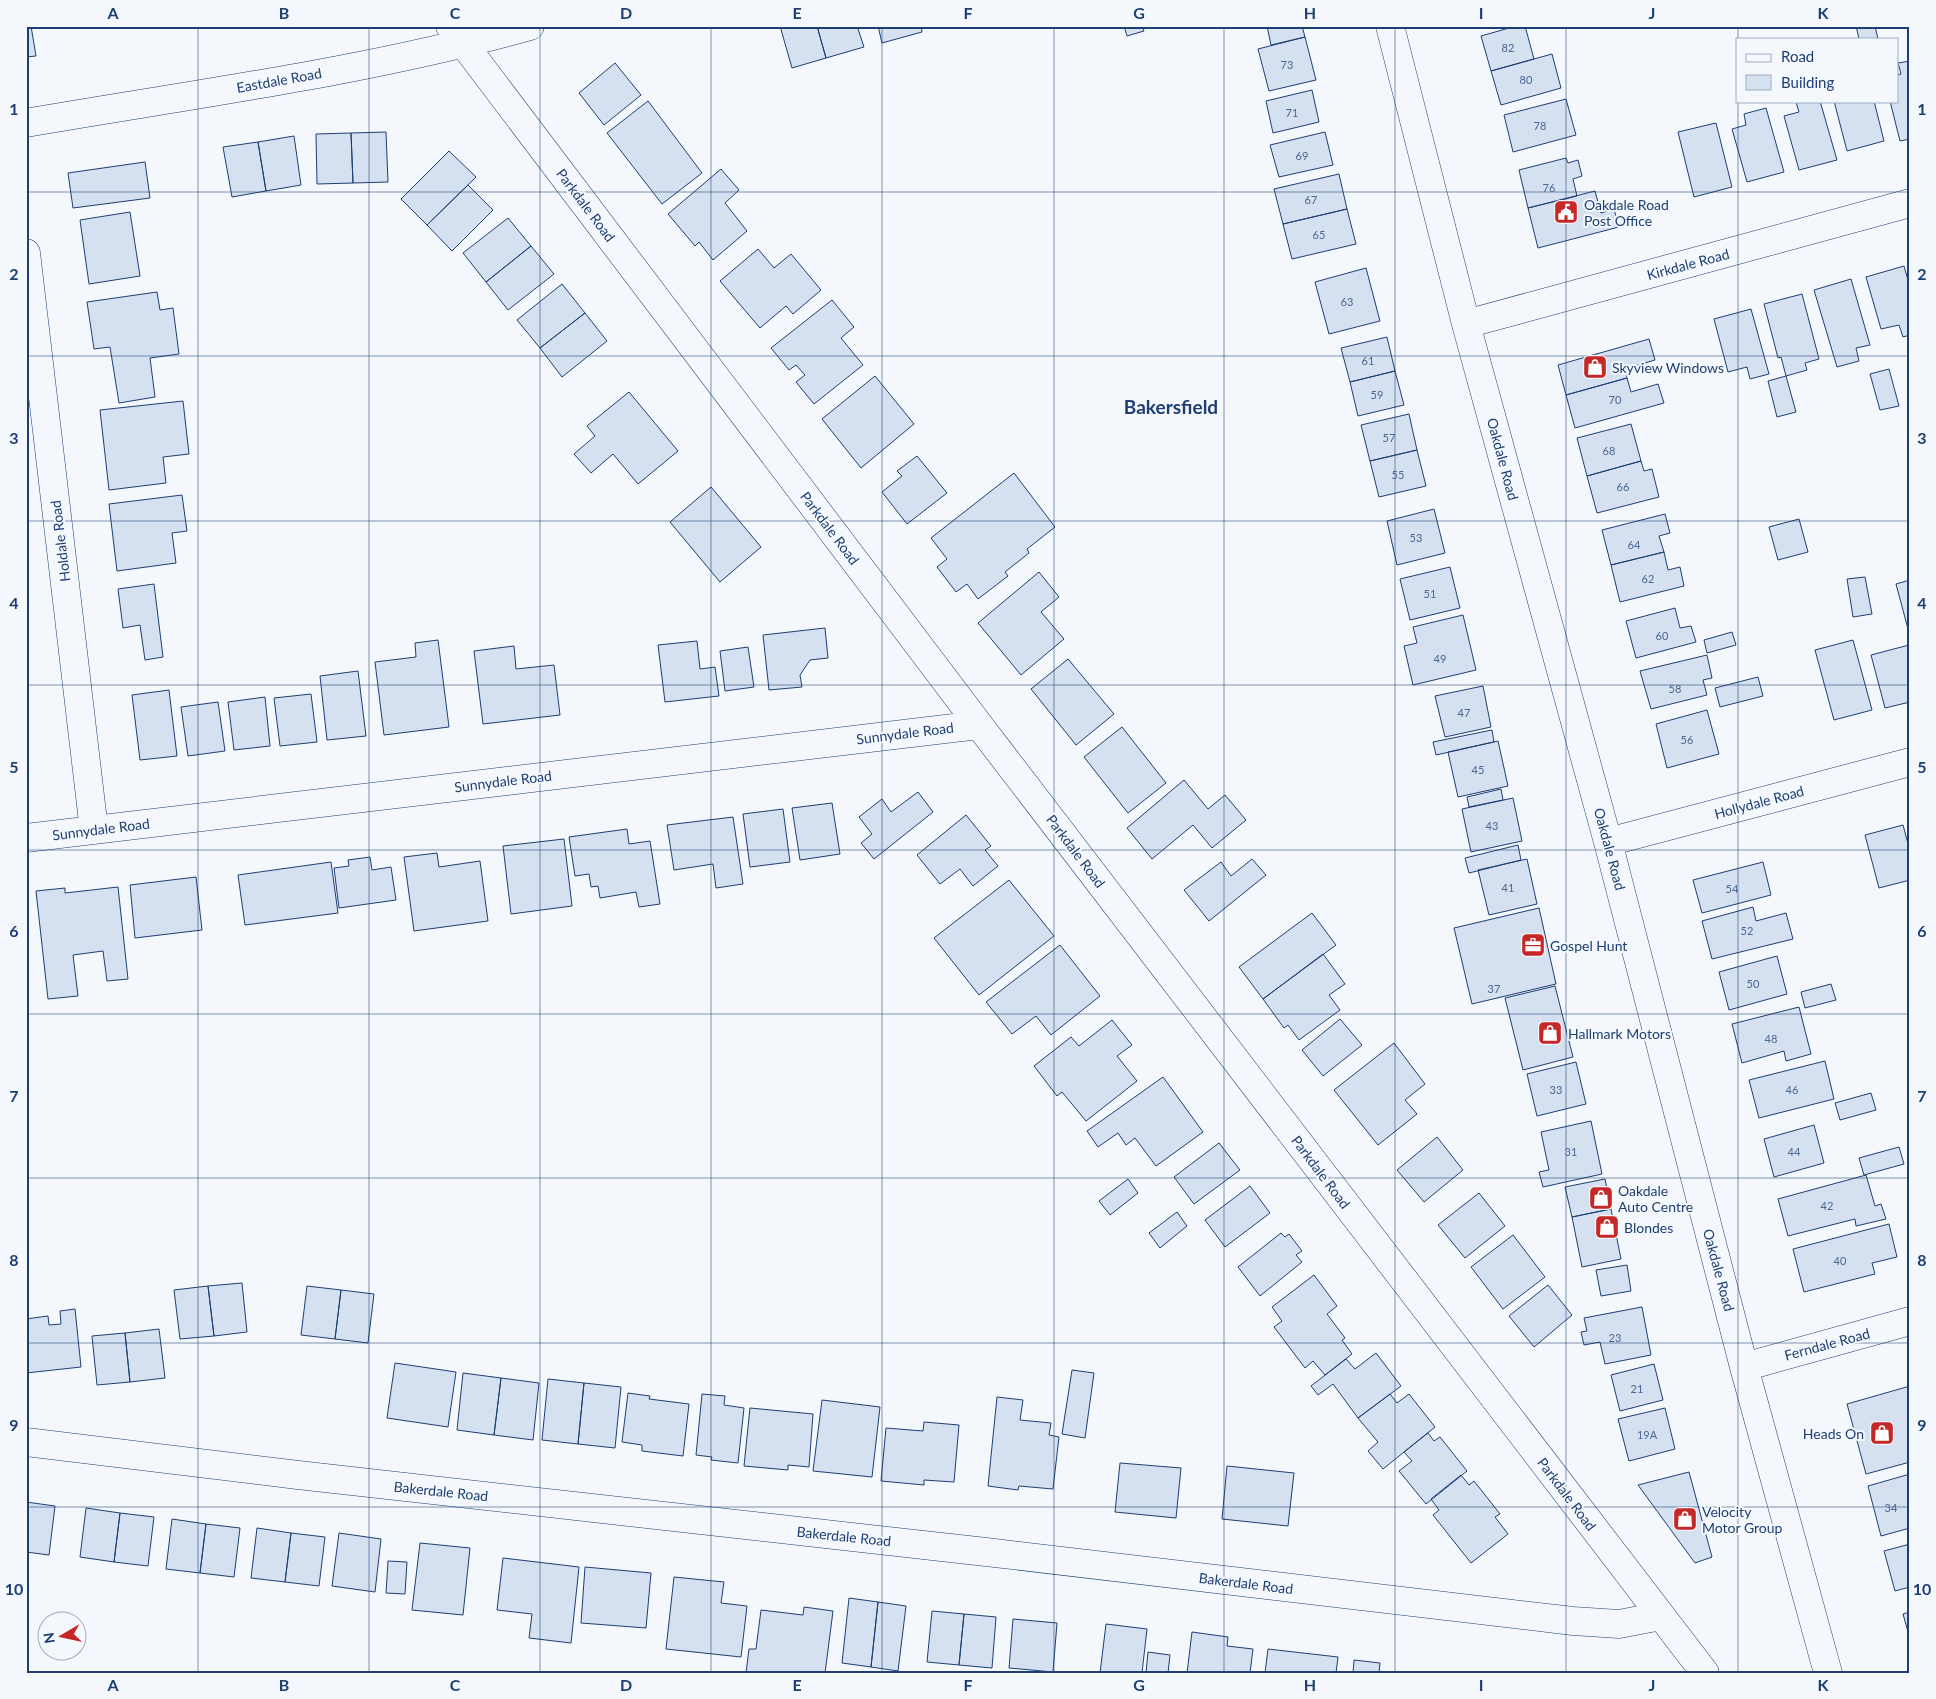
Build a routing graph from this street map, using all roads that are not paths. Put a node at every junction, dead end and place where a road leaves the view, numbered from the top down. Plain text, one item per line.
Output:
1 (530, 26) edge
2 (1390, 26) edge
3 (457, 35) edge
4 (26, 123) edge
5 (1910, 203) edge
6 (26, 252) edge
7 (1466, 324) junction
8 (979, 725) junction
9 (1910, 762) edge
10 (94, 830) junction
11 (26, 838) edge
12 (1608, 842) junction
13 (1910, 1321) edge
14 (1744, 1366) junction
15 (26, 1442) edge
16 (1661, 1616) junction
17 (1705, 1673) edge
18 (1828, 1673) edge

1 - 3 street, Eastdale Road
2 - 7 street, Oakdale Road
3 - 4 street, Eastdale Road
3 - 8 street, Parkdale Road
5 - 7 street, Kirkdale Road
6 - 10 street, Holdale Road
7 - 12 street, Oakdale Road
8 - 10 street, Sunnydale Road
8 - 16 street, Parkdale Road
9 - 12 street, Hollydale Road
10 - 11 street, Sunnydale Road
12 - 14 street, Oakdale Road
13 - 14 street, Ferndale Road
14 - 18 street, Oakdale Road
15 - 16 street, Bakerdale Road
16 - 17 street, Parkdale Road

